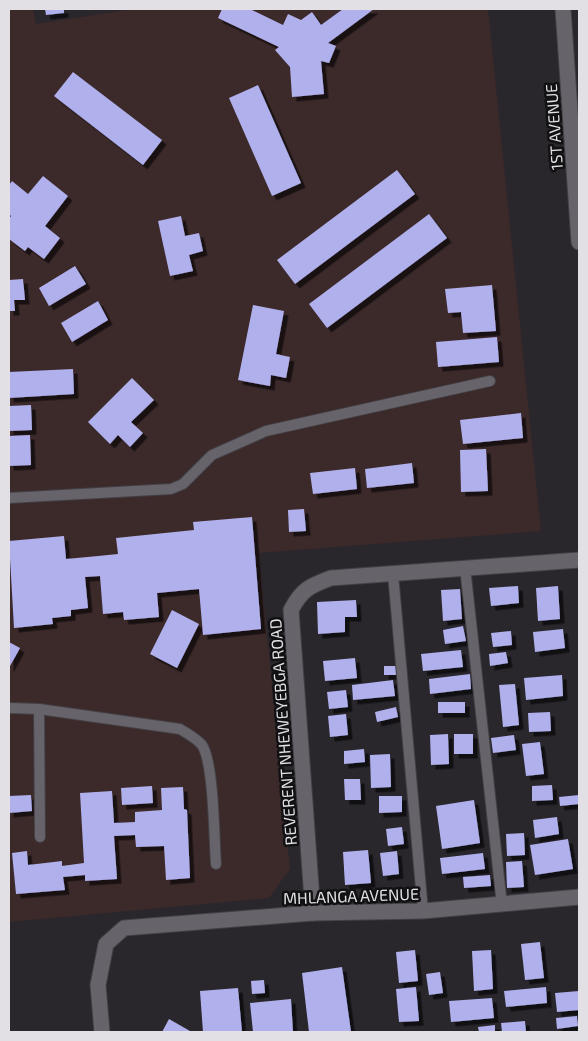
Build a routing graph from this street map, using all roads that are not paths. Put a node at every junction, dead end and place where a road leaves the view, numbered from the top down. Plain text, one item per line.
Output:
1 (563, 9) edge
2 (579, 242) edge
3 (490, 381) dead end
4 (9, 498) edge
5 (579, 560) edge
6 (465, 568) junction
7 (393, 574) junction
8 (9, 708) edge
9 (39, 710) junction
10 (40, 837) dead end
11 (216, 864) dead end
12 (579, 897) edge
13 (502, 904) junction
14 (422, 911) junction
15 (313, 914) junction
16 (102, 1032) edge

1 - 2 street, 1ST AVENUE
3 - 4 lane
5 - 6 street, REVERENT NHEWEYEBGA ROAD
6 - 7 street, REVERENT NHEWEYEBGA ROAD
6 - 13 lane
7 - 14 lane
7 - 15 street, REVERENT NHEWEYEBGA ROAD
8 - 9 lane
9 - 10 lane
9 - 11 lane
12 - 13 street, MHLANGA AVENUE
13 - 14 street, MHLANGA AVENUE
14 - 15 street, MHLANGA AVENUE
15 - 16 street, MHLANGA AVENUE

